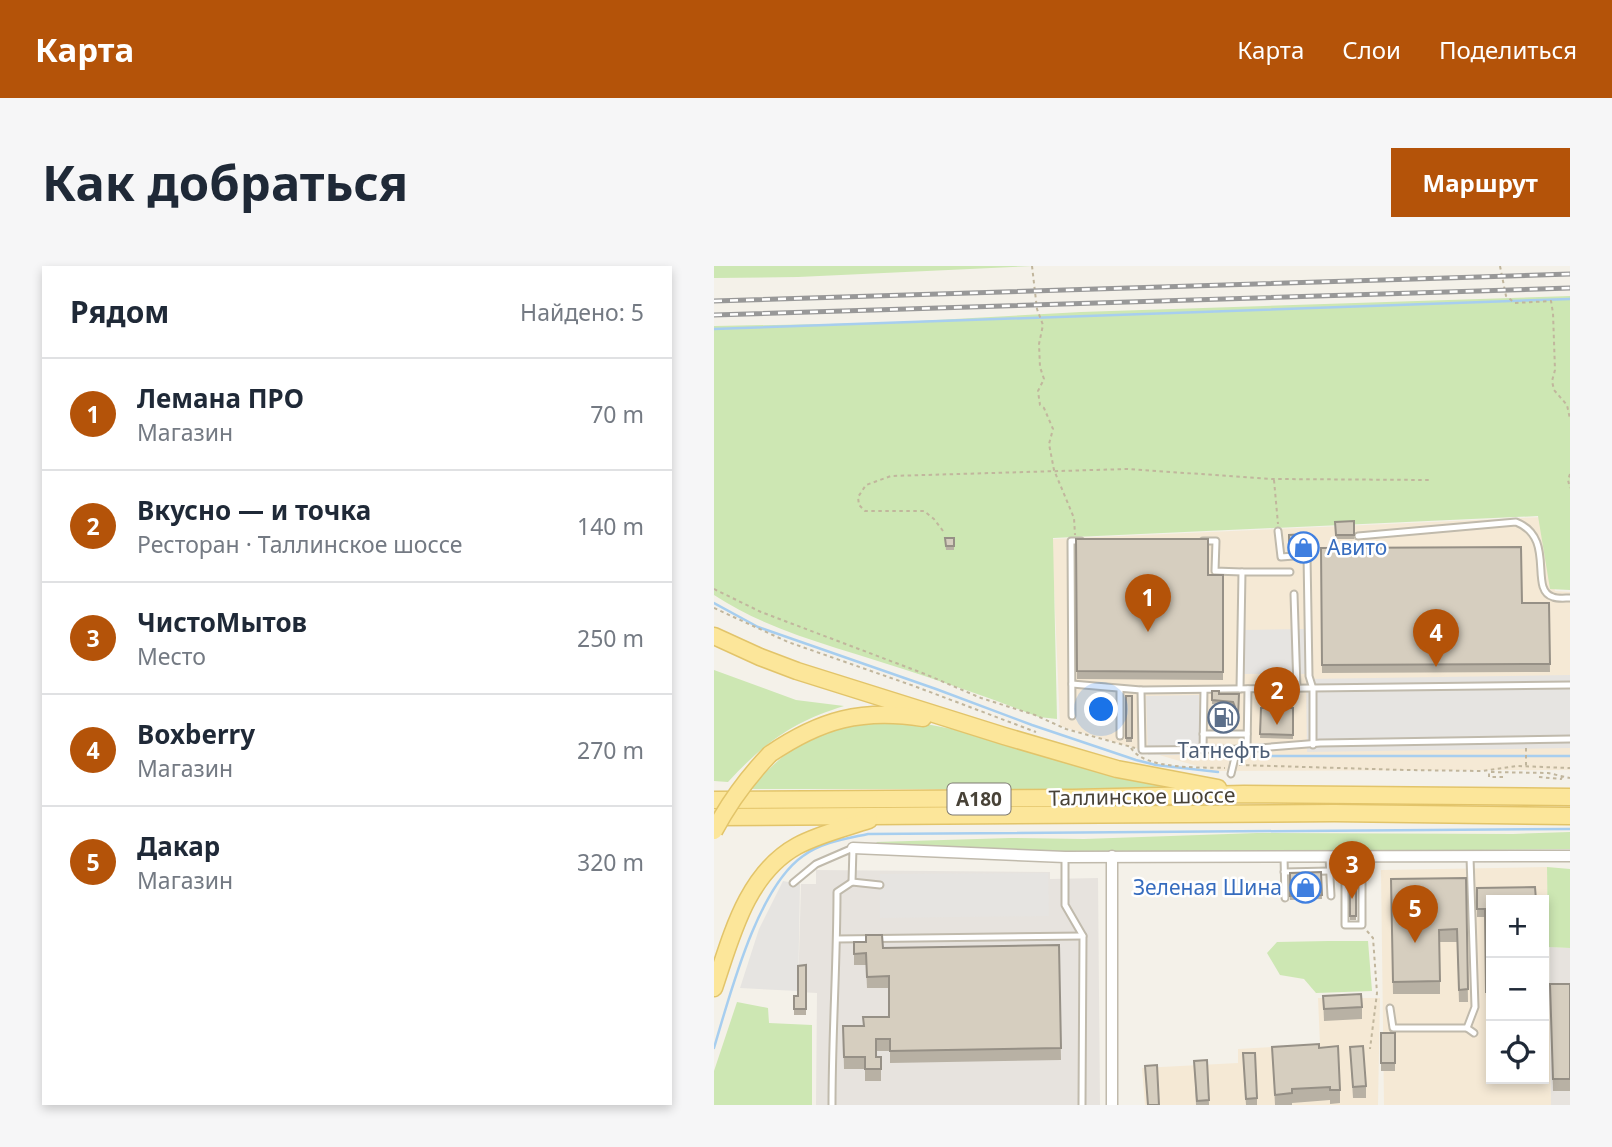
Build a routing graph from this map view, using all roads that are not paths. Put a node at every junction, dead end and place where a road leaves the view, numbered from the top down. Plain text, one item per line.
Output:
1 (1278, 531) road end
2 (1358, 536) dead end
3 (1092, 541) edge
4 (1202, 541) edge
5 (1242, 572) junction
6 (1290, 572) dead end
7 (1294, 594) dead end
8 (1570, 598) edge
9 (714, 636) edge
10 (1072, 684) junction
11 (1570, 685) edge
12 (1244, 689) junction
13 (1297, 689) junction
14 (1313, 689) junction
15 (1120, 690) junction
16 (1141, 690) junction
17 (1204, 690) junction
18 (1210, 710) junction
19 (1230, 710) edge
20 (1238, 710) edge
21 (1248, 710) junction
22 (1072, 716) dead end
23 (1203, 734) junction
24 (1247, 734) junction
25 (1004, 736) junction
26 (1120, 736) dead end
27 (1570, 739) edge
28 (1313, 745) junction
29 (1247, 749) junction
30 (1203, 750) junction
31 (1237, 750) junction
32 (1233, 769) road end
33 (1244, 794) junction
34 (1566, 795) edge
35 (714, 800) edge
36 (885, 815) junction
37 (1570, 816) edge
38 (714, 817) edge
39 (714, 831) edge
40 (853, 848) junction
41 (1065, 856) junction
42 (1112, 856) junction
43 (1284, 856) junction
44 (1362, 856) junction
45 (1470, 856) junction
46 (1570, 856) edge
47 (1329, 857) junction
48 (1345, 857) junction
49 (1330, 871) junction
50 (1284, 872) junction
51 (852, 882) junction
52 (793, 883) dead end
53 (880, 885) dead end
54 (1331, 896) dead end
55 (1285, 898) dead end
56 (1083, 936) junction
57 (837, 939) junction
58 (714, 988) edge
59 (1390, 1008) dead end
60 (1467, 1028) junction
61 (1474, 1033) dead end
62 (832, 1105) edge
63 (1082, 1105) edge
64 (1112, 1105) edge

1 - 14 lane
2 - 8 lane
3 - 10 lane
4 - 5 lane
5 - 6 lane
5 - 12 lane
7 - 13 lane
9 - 25 main road
10 - 15 lane
10 - 22 lane
11 - 14 lane
12 - 13 lane
12 - 17 lane
12 - 21 lane
13 - 14 lane
14 - 28 lane
15 - 16 lane
15 - 26 lane
16 - 17 lane
16 - 30 lane
17 - 18 lane
18 - 19 lane
18 - 23 lane
20 - 21 lane
21 - 24 lane
23 - 24 lane
23 - 30 lane
24 - 29 lane
25 - 33 main road
25 - 39 main road, bridge
27 - 28 lane
28 - 29 lane
29 - 31 lane
30 - 31 lane
31 - 32 lane
33 - 34 main road, Таллинское шоссе
33 - 35 main road, Таллинское шоссе / A180
36 - 37 main road, Таллинское шоссе
36 - 38 main road, Таллинское шоссе
36 - 58 main road
40 - 41 street
40 - 51 lane
40 - 52 lane
41 - 42 street
41 - 56 lane
42 - 43 street
42 - 64 street
43 - 47 street
43 - 50 lane
44 - 45 street
44 - 48 street
44 - 48 lane
45 - 46 street
45 - 60 lane
47 - 48 street
47 - 49 lane
49 - 50 lane
49 - 54 lane
50 - 55 lane
51 - 53 lane
51 - 57 lane
56 - 57 lane
56 - 63 lane
57 - 62 lane
59 - 60 lane
60 - 61 lane

